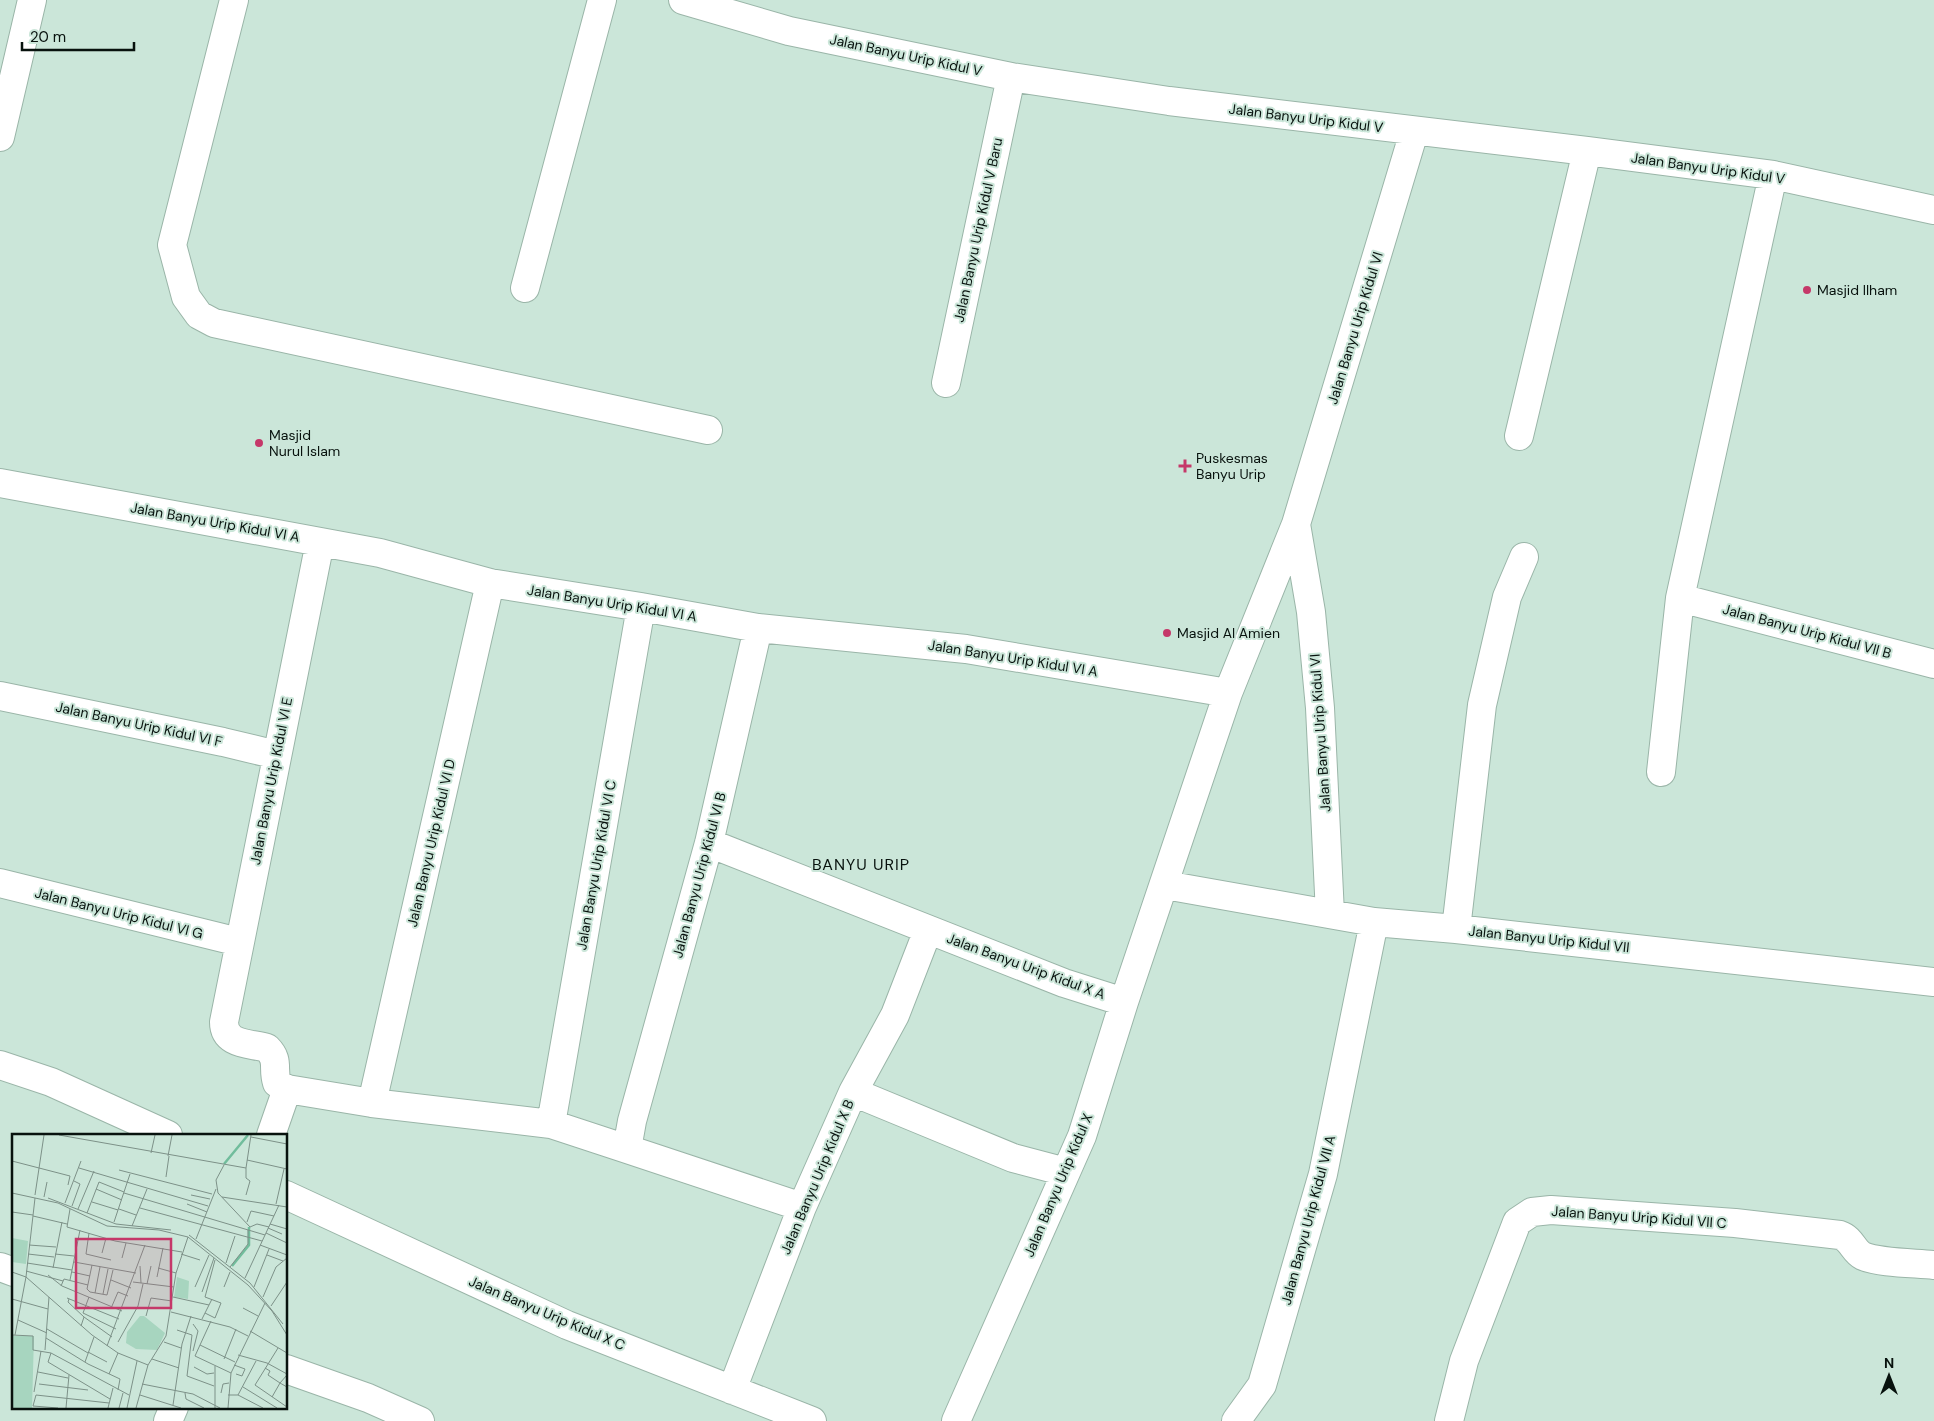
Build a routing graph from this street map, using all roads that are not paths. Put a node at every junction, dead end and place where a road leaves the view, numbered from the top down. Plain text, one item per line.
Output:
1 (32, 0) edge
2 (234, 0) edge
3 (602, 0) edge
4 (683, 0) edge
5 (1011, 77) junction
6 (1414, 132) junction
7 (0, 137) edge
8 (1587, 151) junction
9 (1773, 175) junction
10 (1934, 210) edge
11 (524, 288) dead end
12 (946, 384) dead end
13 (708, 430) dead end
14 (1519, 436) dead end
15 (0, 483) edge
16 (1296, 524) junction
17 (320, 542) junction
18 (1524, 557) dead end
19 (490, 583) junction
20 (1680, 598) junction
21 (641, 607) junction
22 (758, 628) junction
23 (1934, 664) edge
24 (1228, 693) junction
25 (0, 696) edge
26 (277, 755) junction
27 (1661, 772) dead end
28 (709, 843) junction
29 (0, 883) edge
30 (1165, 885) junction
31 (1330, 914) junction
32 (1374, 922) junction
33 (1456, 929) junction
34 (928, 930) junction
35 (239, 942) junction
36 (1934, 982) edge
37 (1124, 1002) junction
38 (0, 1065) edge
39 (287, 1089) junction
40 (853, 1092) junction
41 (372, 1104) junction
42 (551, 1124) junction
43 (166, 1134) edge
44 (271, 1134) edge
45 (627, 1149) junction
46 (1066, 1172) junction
47 (288, 1196) edge
48 (802, 1207) junction
49 (1934, 1265) edge
50 (0, 1267) edge
51 (12, 1271) edge
52 (288, 1370) edge
53 (732, 1390) junction
54 (174, 1408) edge
55 (168, 1421) edge
56 (420, 1421) edge
57 (812, 1421) edge
58 (956, 1421) edge
59 (1236, 1421) edge
60 (1449, 1421) edge

1 - 7 street
2 - 13 street
3 - 11 street
4 - 5 street, Jalan Banyu Urip Kidul V
5 - 6 street, Jalan Banyu Urip Kidul V
5 - 12 street, Jalan Banyu Urip Kidul V Baru
6 - 8 street, Jalan Banyu Urip Kidul V
6 - 16 street, Jalan Banyu Urip Kidul VI
8 - 9 street, Jalan Banyu Urip Kidul V
8 - 14 street
9 - 10 street, Jalan Banyu Urip Kidul V
9 - 20 street
15 - 17 street, Jalan Banyu Urip Kidul VI A
16 - 24 street, Jalan Banyu Urip Kidul VI
16 - 31 street, Jalan Banyu Urip Kidul VI
17 - 19 street, Jalan Banyu Urip Kidul VI A
17 - 26 street, Jalan Banyu Urip Kidul VI E
18 - 33 street
19 - 21 street, Jalan Banyu Urip Kidul VI A
19 - 41 street, Jalan Banyu Urip Kidul VI D
20 - 23 street, Jalan Banyu Urip Kidul VII B
20 - 27 street
21 - 22 street, Jalan Banyu Urip Kidul VI A
21 - 42 street, Jalan Banyu Urip Kidul VI C
22 - 24 street, Jalan Banyu Urip Kidul VI A
22 - 28 street, Jalan Banyu Urip Kidul VI B
24 - 30 street, Jalan Banyu Urip Kidul VI
25 - 26 street, Jalan Banyu Urip Kidul VI F
26 - 35 street, Jalan Banyu Urip Kidul VI E
28 - 34 street, Jalan Banyu Urip Kidul X A
28 - 45 street, Jalan Banyu Urip Kidul VI B
29 - 35 street, Jalan Banyu Urip Kidul VI G
30 - 31 street, Jalan Banyu Urip Kidul VII
30 - 37 street, Jalan Banyu Urip Kidul X
31 - 32 street, Jalan Banyu Urip Kidul VII
32 - 33 street, Jalan Banyu Urip Kidul VII
32 - 59 street, Jalan Banyu Urip Kidul VII A
33 - 36 street, Jalan Banyu Urip Kidul VII
34 - 37 street, Jalan Banyu Urip Kidul X A
34 - 40 street
35 - 39 street, Jalan Banyu Urip Kidul VI E
37 - 46 street, Jalan Banyu Urip Kidul X
38 - 43 street
39 - 41 street
39 - 44 street
40 - 46 street, Jalan Banyu Urip Kidul X B
40 - 48 street, Jalan Banyu Urip Kidul X B
41 - 42 street
42 - 45 street
45 - 48 street
46 - 58 street, Jalan Banyu Urip Kidul X
47 - 53 street, Jalan Banyu Urip Kidul X C
48 - 53 street, Jalan Banyu Urip Kidul X B
49 - 60 street, Jalan Banyu Urip Kidul VII C
50 - 51 street
52 - 56 street
53 - 57 street, Jalan Banyu Urip Kidul X C
54 - 55 street

